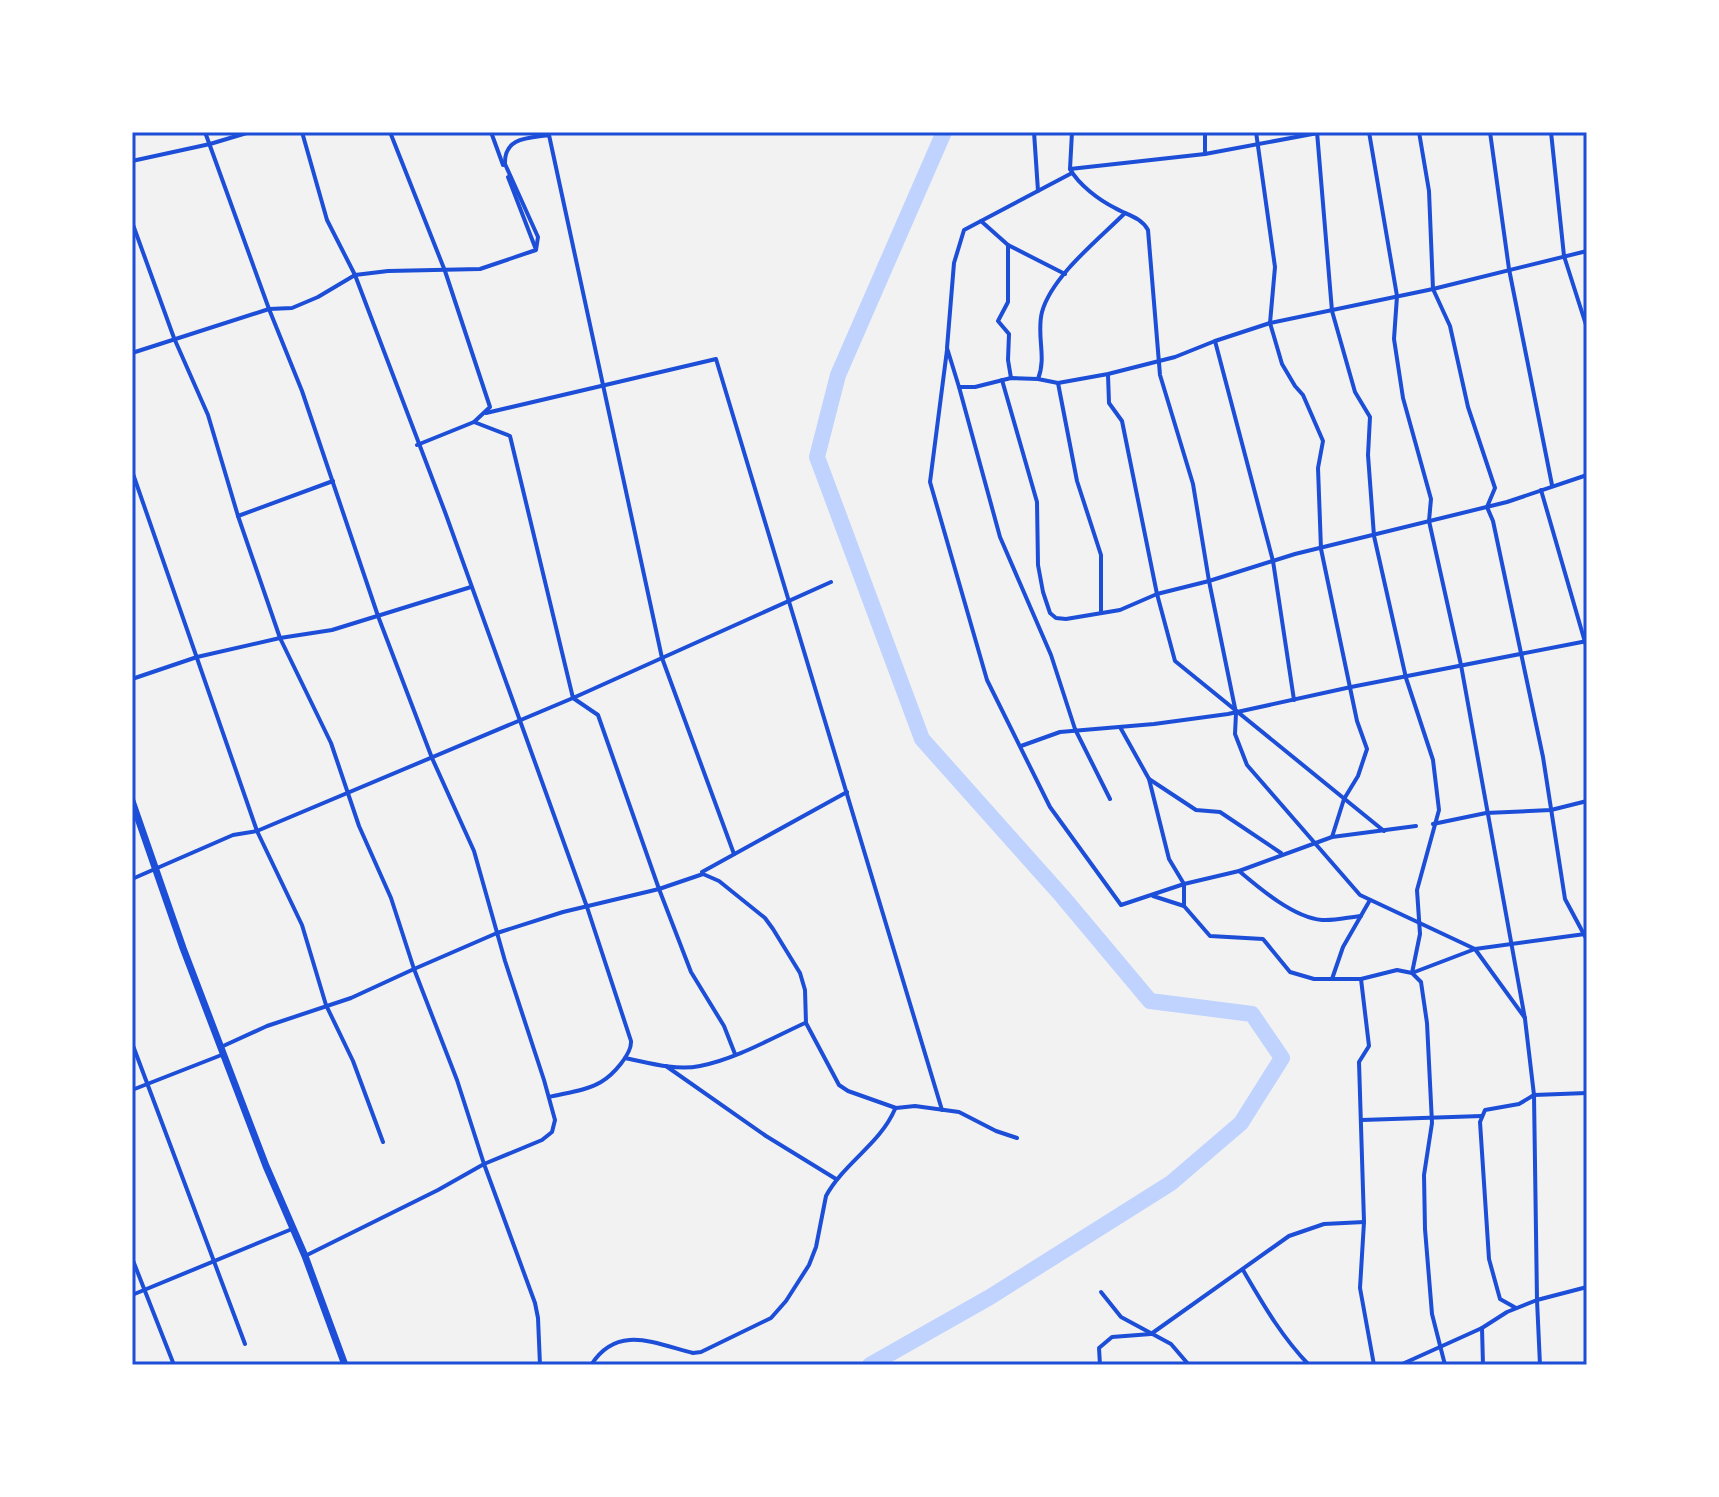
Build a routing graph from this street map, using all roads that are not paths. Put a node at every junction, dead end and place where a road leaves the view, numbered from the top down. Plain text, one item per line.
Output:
1 (205, 132) edge
2 (250, 132) edge
3 (302, 132) edge
4 (390, 132) edge
5 (491, 132) edge
6 (1034, 132) edge
7 (1072, 132) edge
8 (1205, 132) edge
9 (1256, 132) edge
10 (1319, 132) edge
11 (1369, 132) edge
12 (1419, 132) edge
13 (1490, 132) edge
14 (1551, 132) edge
15 (210, 144) junction
16 (1259, 145) junction
17 (1205, 154) junction
18 (132, 161) edge
19 (1071, 171) junction
20 (1038, 191) junction
21 (1125, 213) junction
22 (981, 221) junction
23 (132, 222) edge
24 (1008, 245) junction
25 (536, 250) junction
26 (1587, 251) edge
27 (1564, 256) junction
28 (1509, 269) junction
29 (445, 271) junction
30 (1065, 274) junction
31 (355, 275) junction
32 (1433, 289) junction
33 (1397, 296) junction
34 (269, 309) junction
35 (1332, 311) junction
36 (1270, 323) junction
37 (1587, 328) edge
38 (174, 338) junction
39 (1215, 341) junction
40 (947, 348) junction
41 (132, 353) edge
42 (1160, 361) junction
43 (1108, 374) junction
44 (1011, 378) junction
45 (1038, 379) junction
46 (1002, 380) junction
47 (1058, 383) junction
48 (603, 385) junction
49 (959, 387) junction
50 (486, 413) junction
51 (474, 422) junction
52 (417, 445) junction
53 (132, 471) edge
54 (1587, 475) edge
55 (333, 481) junction
56 (1552, 485) junction
57 (1540, 490) junction
58 (1487, 507) junction
59 (238, 516) junction
60 (1429, 521) junction
61 (1374, 536) junction
62 (1321, 549) junction
63 (1273, 561) junction
64 (1209, 581) junction
65 (831, 582) dead end
66 (471, 587) junction
67 (1157, 594) junction
68 (789, 601) junction
69 (1101, 611) junction
70 (378, 616) junction
71 (280, 638) junction
72 (1586, 641) edge
73 (1587, 649) edge
74 (1520, 655) junction
75 (197, 657) junction
76 (662, 658) junction
77 (1461, 665) junction
78 (1406, 678) junction
79 (132, 679) edge
80 (1351, 687) junction
81 (573, 698) junction
82 (1294, 700) junction
83 (1236, 713) junction
84 (519, 720) junction
85 (1120, 727) junction
86 (1075, 729) junction
87 (1020, 746) junction
88 (432, 758) junction
89 (1149, 779) junction
90 (847, 792) junction
91 (348, 793) junction
92 (1110, 799) dead end
93 (1344, 799) junction
94 (132, 801) edge
95 (1587, 801) edge
96 (1551, 810) junction
97 (1486, 813) junction
98 (1433, 824) junction
99 (1416, 826) dead end
100 (257, 831) junction
101 (1384, 831) junction
102 (1332, 837) junction
103 (1314, 843) junction
104 (734, 854) junction
105 (1282, 854) junction
106 (156, 868) junction
107 (1239, 871) junction
108 (700, 873) junction
109 (132, 879) edge
110 (1184, 884) junction
111 (659, 889) junction
112 (1152, 896) junction
113 (1370, 900) junction
114 (1184, 906) junction
115 (587, 907) junction
116 (1361, 916) junction
117 (1419, 922) junction
118 (497, 933) junction
119 (1586, 933) edge
120 (1587, 940) edge
121 (1514, 943) junction
122 (1475, 949) junction
123 (414, 969) junction
124 (1412, 973) junction
125 (1332, 979) junction
126 (1361, 979) junction
127 (326, 1005) junction
128 (1525, 1019) junction
129 (806, 1023) junction
130 (132, 1043) edge
131 (222, 1051) junction
132 (735, 1054) junction
133 (625, 1058) junction
134 (666, 1066) junction
135 (147, 1084) junction
136 (132, 1090) edge
137 (1587, 1093) edge
138 (1534, 1095) junction
139 (549, 1097) junction
140 (896, 1108) junction
141 (942, 1110) junction
142 (1482, 1116) junction
143 (1432, 1117) junction
144 (1362, 1120) junction
145 (1017, 1138) dead end
146 (383, 1142) dead end
147 (484, 1164) junction
148 (836, 1179) junction
149 (1364, 1222) junction
150 (292, 1229) junction
151 (305, 1256) junction
152 (132, 1258) edge
153 (212, 1260) junction
154 (1243, 1270) junction
155 (1587, 1287) edge
156 (144, 1291) junction
157 (1101, 1292) dead end
158 (132, 1295) edge
159 (1537, 1300) junction
160 (1516, 1308) junction
161 (1482, 1328) junction
162 (1151, 1334) junction
163 (245, 1344) dead end
164 (1438, 1347) junction
165 (174, 1365) edge
166 (345, 1365) edge
167 (540, 1365) edge
168 (591, 1365) edge
169 (1100, 1365) edge
170 (1189, 1365) edge
171 (1309, 1365) edge
172 (1374, 1365) edge
173 (1400, 1365) edge
174 (1445, 1365) edge
175 (1483, 1365) edge
176 (1540, 1365) edge

1 - 15 street
2 - 15 street
3 - 31 street
4 - 29 street
5 - 25 street
6 - 20 street
7 - 19 street
8 - 17 street
9 - 16 street
10 - 16 street
10 - 35 street
11 - 33 street
12 - 32 street
13 - 28 street
14 - 27 street
15 - 18 street
15 - 34 street
16 - 17 street
16 - 36 street
17 - 19 street
19 - 20 street
19 - 21 street
20 - 22 street
21 - 30 street
21 - 42 street
22 - 24 street
22 - 40 street
23 - 38 street
24 - 30 street
24 - 44 street
25 - 29 street
25 - 48 street
26 - 27 street
27 - 28 street
27 - 37 street
28 - 32 street
28 - 56 street
29 - 31 street
29 - 50 street
30 - 45 street
31 - 34 street
31 - 52 street
32 - 33 street
32 - 58 street
33 - 35 street
33 - 60 street
34 - 38 street
34 - 55 street
35 - 36 street
35 - 61 street
36 - 39 street
36 - 62 street
38 - 41 street
38 - 59 street
39 - 42 street
39 - 63 street
40 - 49 street
40 - 87 street
42 - 43 street
42 - 64 street
43 - 47 street
43 - 67 street
44 - 45 street
44 - 46 street
45 - 47 street
46 - 49 street
46 - 69 street
47 - 69 street
48 - 50 street
48 - 68 street
48 - 76 street
49 - 86 street
50 - 51 street
51 - 52 street
51 - 81 street
52 - 66 street
53 - 75 street
54 - 56 street
55 - 59 street
55 - 70 street
56 - 57 street
57 - 58 street
57 - 72 street
58 - 60 street
58 - 74 street
59 - 71 street
60 - 61 street
60 - 77 street
61 - 62 street
61 - 78 street
62 - 63 street
62 - 80 street
63 - 64 street
63 - 82 street
64 - 67 street
64 - 83 street
65 - 68 street
66 - 70 street
66 - 84 street
67 - 69 street
67 - 83 street
68 - 76 street
68 - 90 street
70 - 71 street
70 - 88 street
71 - 75 street
71 - 91 street
72 - 73 street
72 - 74 street
74 - 77 street
74 - 96 street
75 - 79 street
75 - 100 street
76 - 81 street
76 - 104 street
77 - 78 street
77 - 97 street
78 - 80 street
78 - 98 street
80 - 82 street
80 - 93 street
81 - 84 street
81 - 111 street
82 - 83 street
83 - 85 street
83 - 93 street
83 - 103 street
84 - 88 street
84 - 115 street
85 - 86 street
85 - 89 street
86 - 87 street
86 - 92 street
87 - 112 street
88 - 91 street
88 - 118 street
89 - 105 street
89 - 110 street
90 - 104 street
90 - 141 street
91 - 100 street
91 - 123 street
93 - 101 street
93 - 102 street
94 - 106 highway
95 - 96 street
96 - 97 street
96 - 119 street
97 - 98 street
97 - 121 street
98 - 117 street
99 - 101 street
100 - 106 street
100 - 127 street
101 - 102 street
102 - 103 street
103 - 105 street
103 - 113 street
104 - 108 street
105 - 107 street
106 - 109 street
106 - 131 highway
107 - 110 street
107 - 116 street
108 - 111 street
108 - 129 street
110 - 112 street
110 - 114 street
111 - 115 street
111 - 132 street
112 - 114 street
113 - 116 street
113 - 117 street
114 - 125 street
115 - 118 street
115 - 133 street
116 - 125 street
117 - 122 street
117 - 124 street
118 - 123 street
118 - 139 street
119 - 120 street
119 - 121 street
121 - 122 street
121 - 128 street
122 - 124 street
122 - 128 street
123 - 127 street
123 - 147 street
124 - 126 street
124 - 143 street
125 - 126 street
126 - 144 street
127 - 131 street
127 - 146 street
128 - 138 street
129 - 132 street
129 - 140 street
130 - 135 street
131 - 135 street
131 - 150 highway
132 - 134 street
133 - 134 street
133 - 139 street
134 - 148 street
135 - 136 street
135 - 153 street
137 - 138 street
138 - 142 street
138 - 159 street
139 - 147 street
140 - 141 street
140 - 148 street
141 - 145 street
142 - 143 street
142 - 160 street
143 - 144 street
143 - 164 street
144 - 149 street
147 - 151 street
147 - 167 street
148 - 168 street
149 - 154 street
149 - 172 street
150 - 151 highway
150 - 153 street
151 - 166 highway
152 - 156 street
153 - 156 street
153 - 163 street
154 - 162 street
154 - 171 street
155 - 159 street
156 - 158 street
156 - 165 street
157 - 162 street
159 - 160 street
159 - 176 street
160 - 161 street
161 - 164 street
161 - 175 street
162 - 169 street
162 - 170 street
164 - 173 street
164 - 174 street

